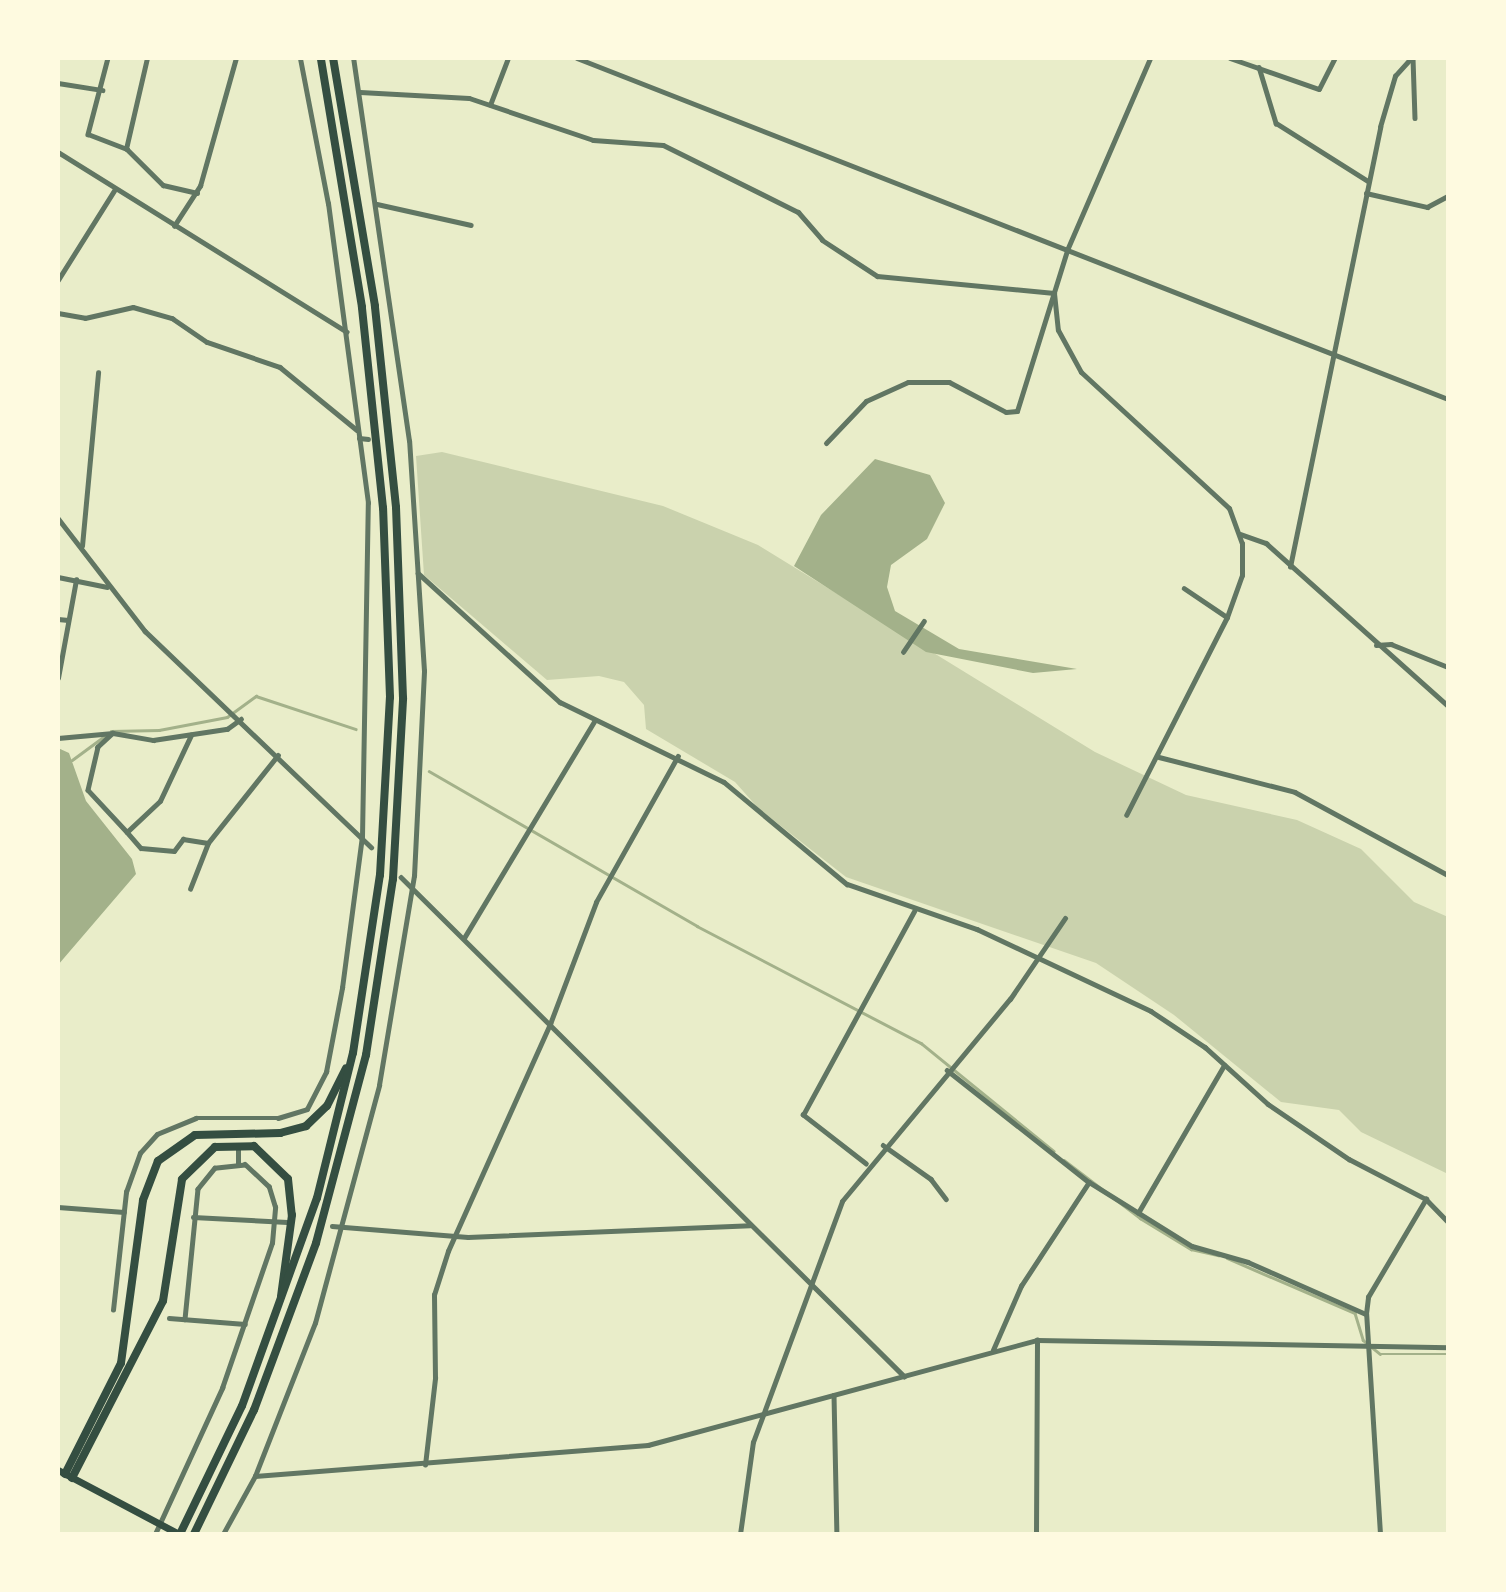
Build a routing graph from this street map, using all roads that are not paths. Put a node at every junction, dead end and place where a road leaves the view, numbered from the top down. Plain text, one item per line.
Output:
1 (108, 58) edge
2 (147, 58) edge
3 (236, 58) edge
4 (300, 58) edge
5 (321, 58) edge
6 (334, 58) edge
7 (353, 58) edge
8 (508, 58) edge
9 (577, 58) edge
10 (1150, 58) edge
11 (1230, 58) edge
12 (1335, 58) edge
13 (1412, 58) edge
14 (1259, 67) junction
15 (58, 83) edge
16 (102, 90) junction
17 (360, 92) junction
18 (490, 105) junction
19 (1415, 118) dead end
20 (126, 149) junction
21 (58, 152) edge
22 (1368, 181) junction
23 (115, 189) junction
24 (197, 192) junction
25 (1366, 193) junction
26 (1448, 196) edge
27 (377, 204) junction
28 (174, 226) junction
29 (471, 226) dead end
30 (1068, 250) junction
31 (58, 280) edge
32 (1054, 293) junction
33 (58, 313) edge
34 (347, 332) junction
35 (1330, 353) junction
36 (98, 373) dead end
37 (1448, 400) edge
38 (357, 430) junction
39 (359, 438) junction
40 (368, 439) dead end
41 (399, 441) dead end
42 (409, 441) junction
43 (826, 443) dead end
44 (58, 518) edge
45 (1240, 534) junction
46 (82, 546) junction
47 (1290, 567) junction
48 (418, 573) junction
49 (58, 577) edge
50 (76, 580) junction
51 (107, 587) junction
52 (1184, 588) dead end
53 (1227, 617) junction
54 (58, 619) edge
55 (68, 620) junction
56 (924, 621) dead end
57 (1376, 645) junction
58 (903, 653) dead end
59 (59, 661) edge
60 (1448, 667) edge
61 (58, 678) edge
62 (1448, 706) edge
63 (241, 719) junction
64 (594, 722) junction
65 (113, 733) junction
66 (191, 735) junction
67 (58, 738) edge
68 (278, 755) junction
69 (678, 756) junction
70 (1159, 757) junction
71 (1126, 815) dead end
72 (127, 832) junction
73 (362, 837) junction
74 (208, 844) junction
75 (371, 847) dead end
76 (1448, 875) edge
77 (401, 877) dead end
78 (412, 888) junction
79 (190, 889) dead end
80 (914, 911) junction
81 (1065, 918) dead end
82 (464, 938) junction
83 (1040, 960) junction
84 (550, 1024) junction
85 (353, 1053) junction
86 (1224, 1065) junction
87 (947, 1070) junction
88 (240, 1117) junction
89 (239, 1126) dead end
90 (883, 1145) junction
91 (238, 1148) dead end
92 (237, 1163) junction
93 (866, 1164) junction
94 (1089, 1182) junction
95 (946, 1199) dead end
96 (1426, 1199) junction
97 (58, 1207) edge
98 (124, 1212) junction
99 (1138, 1213) junction
100 (192, 1217) junction
101 (275, 1221) junction
102 (287, 1222) dead end
103 (1448, 1222) edge
104 (750, 1225) junction
105 (332, 1226) dead end
106 (343, 1226) junction
107 (455, 1236) junction
108 (811, 1281) junction
109 (113, 1310) dead end
110 (1366, 1314) junction
111 (278, 1316) junction
112 (169, 1318) dead end
113 (185, 1320) junction
114 (245, 1324) junction
115 (1037, 1340) junction
116 (1367, 1348) junction
117 (1448, 1348) edge
118 (993, 1351) junction
119 (904, 1376) junction
120 (834, 1395) junction
121 (762, 1415) junction
122 (425, 1465) junction
123 (65, 1474) edge
124 (255, 1476) junction
125 (160, 1525) junction
126 (181, 1532) edge
127 (195, 1533) edge
128 (155, 1534) edge
129 (223, 1534) edge
130 (740, 1534) edge
131 (837, 1534) edge
132 (1036, 1534) edge
133 (1380, 1534) edge

1 - 16 street
2 - 20 street
3 - 24 street
4 - 34 street
5 - 85 highway
6 - 127 highway
7 - 17 street
8 - 18 street
9 - 30 street
10 - 30 street
11 - 14 street
12 - 14 street
13 - 19 street
13 - 22 street
14 - 22 street
15 - 16 street
16 - 20 street
17 - 18 street
17 - 27 street
18 - 32 street
20 - 24 street
21 - 23 street
22 - 25 street
23 - 28 street
23 - 31 street
24 - 28 street
25 - 26 street
25 - 35 street
27 - 29 street
27 - 42 street
28 - 34 street
30 - 32 street
30 - 35 street
32 - 43 street
32 - 45 street
33 - 38 street
34 - 38 street
35 - 37 street
35 - 47 street
36 - 46 street
38 - 39 street
39 - 40 street
39 - 73 street
41 - 42 street
42 - 48 street
44 - 46 street
45 - 47 street
45 - 53 street
46 - 51 street
47 - 57 street
48 - 64 street
48 - 78 street
49 - 50 street
50 - 51 street
50 - 55 street
51 - 63 street
52 - 53 street
53 - 70 street
54 - 55 street
55 - 59 street
56 - 58 street
57 - 60 street
57 - 62 street
59 - 61 street
63 - 66 street
63 - 68 street
64 - 69 street
64 - 82 street
65 - 66 street
65 - 67 street
65 - 72 street
66 - 72 street
68 - 73 street
68 - 74 street
69 - 80 street
69 - 84 street
70 - 71 street
70 - 76 street
72 - 74 street
73 - 75 street
73 - 88 street
74 - 79 street
77 - 78 street
78 - 82 street
78 - 106 street
80 - 83 street
80 - 93 street
81 - 83 street
82 - 84 street
83 - 86 street
83 - 87 street
84 - 104 street
84 - 107 street
85 - 111 highway
85 - 123 highway
86 - 96 street
86 - 99 street
87 - 90 street
87 - 94 street
88 - 89 street
88 - 98 street
90 - 93 street
90 - 95 street
91 - 92 street
92 - 100 street
92 - 101 street
93 - 108 street
94 - 99 street
94 - 118 street
96 - 103 street
96 - 110 street
97 - 98 street
98 - 109 street
99 - 110 street
100 - 101 street
100 - 113 street
101 - 102 street
101 - 114 street
104 - 107 street
104 - 108 street
105 - 106 street
106 - 107 street
106 - 124 street
107 - 122 street
108 - 119 street
108 - 121 street
110 - 116 street
111 - 123 highway
111 - 126 highway
112 - 113 street
113 - 114 street
114 - 125 street
115 - 116 street
115 - 118 street
115 - 132 street
116 - 117 street
116 - 133 street
118 - 119 street
119 - 120 street
120 - 121 street
120 - 131 street
121 - 122 street
121 - 130 street
122 - 124 street
123 - 125 main road
124 - 129 street
125 - 126 main road
125 - 128 street

